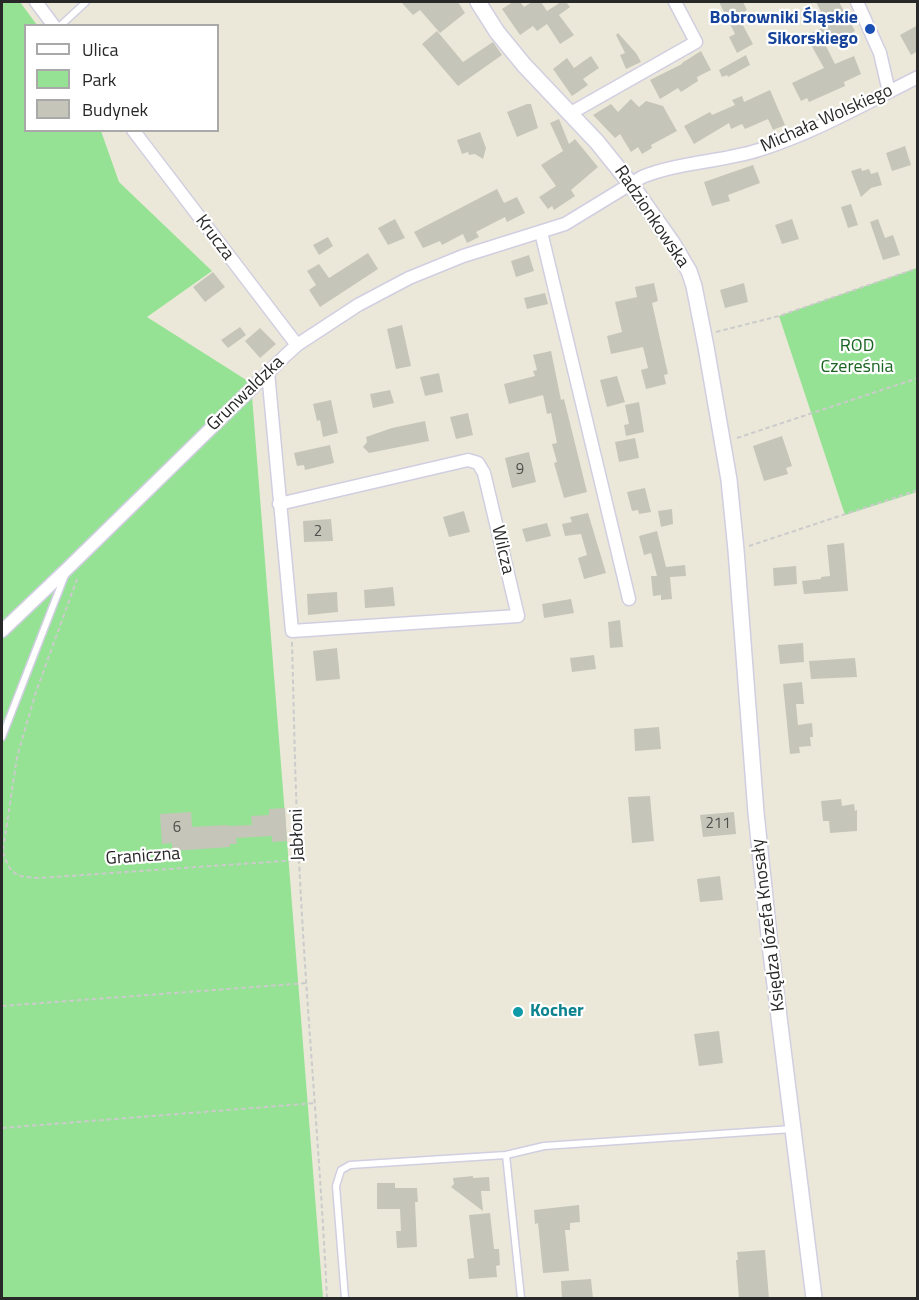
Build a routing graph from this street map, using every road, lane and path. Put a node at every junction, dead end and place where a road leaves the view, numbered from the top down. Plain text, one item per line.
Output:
1 (36, 2) edge
2 (86, 2) edge
3 (478, 2) edge
4 (675, 2) edge
5 (857, 2) edge
6 (52, 24) edge
7 (62, 24) edge
8 (918, 77) edge
9 (889, 92) junction
10 (569, 114) junction
11 (135, 132) edge
12 (630, 183) junction
13 (541, 232) junction
14 (918, 268) edge
15 (704, 335) junction
16 (297, 345) junction
17 (268, 372) junction
18 (918, 378) edge
19 (723, 442) junction
20 (918, 490) edge
21 (279, 504) junction
22 (736, 550) junction
23 (78, 558) junction
24 (67, 569) junction
25 (630, 599) dead end
26 (2, 631) edge
27 (292, 631) junction
28 (2, 737) edge
29 (3, 852) edge
30 (2, 857) edge
31 (299, 860) junction
32 (307, 983) junction
33 (2, 1006) edge
34 (316, 1103) junction
35 (2, 1128) edge
36 (794, 1129) junction
37 (506, 1155) junction
38 (327, 1299) edge
39 (345, 1299) edge
40 (521, 1299) edge
41 (814, 1299) edge

1 - 6 street
2 - 7 lane
3 - 10 street, Radzionkowska
4 - 10 street
5 - 9 street
8 - 9 street, Michała Wolskiego
9 - 12 street, Michała Wolskiego
10 - 12 street, Radzionkowska
11 - 16 street, Krucza
12 - 13 street, Grunwaldzka
12 - 15 street, Radzionkowska
13 - 16 street, Grunwaldzka
13 - 25 street
14 - 15 path
15 - 19 street, Radzionkowska
16 - 17 street, Grunwaldzka
17 - 21 street
17 - 23 street, Grunwaldzka
18 - 19 path
19 - 22 street, Radzionkowska
20 - 22 path
21 - 27 street
21 - 27 street, Wilcza
22 - 36 street, Księdza Józefa Knosały
23 - 24 street, Grunwaldzka
23 - 29 path
24 - 26 street, Grunwaldzka
24 - 28 lane
27 - 31 path, Jabłoni
29 - 30 path
29 - 31 path, Graniczna
31 - 32 path, Jabłoni
32 - 33 path
32 - 34 path, Jabłoni
34 - 35 path
34 - 38 path, Jabłoni
36 - 37 lane
36 - 41 street, Księdza Józefa Knosały
37 - 39 lane
37 - 40 lane

